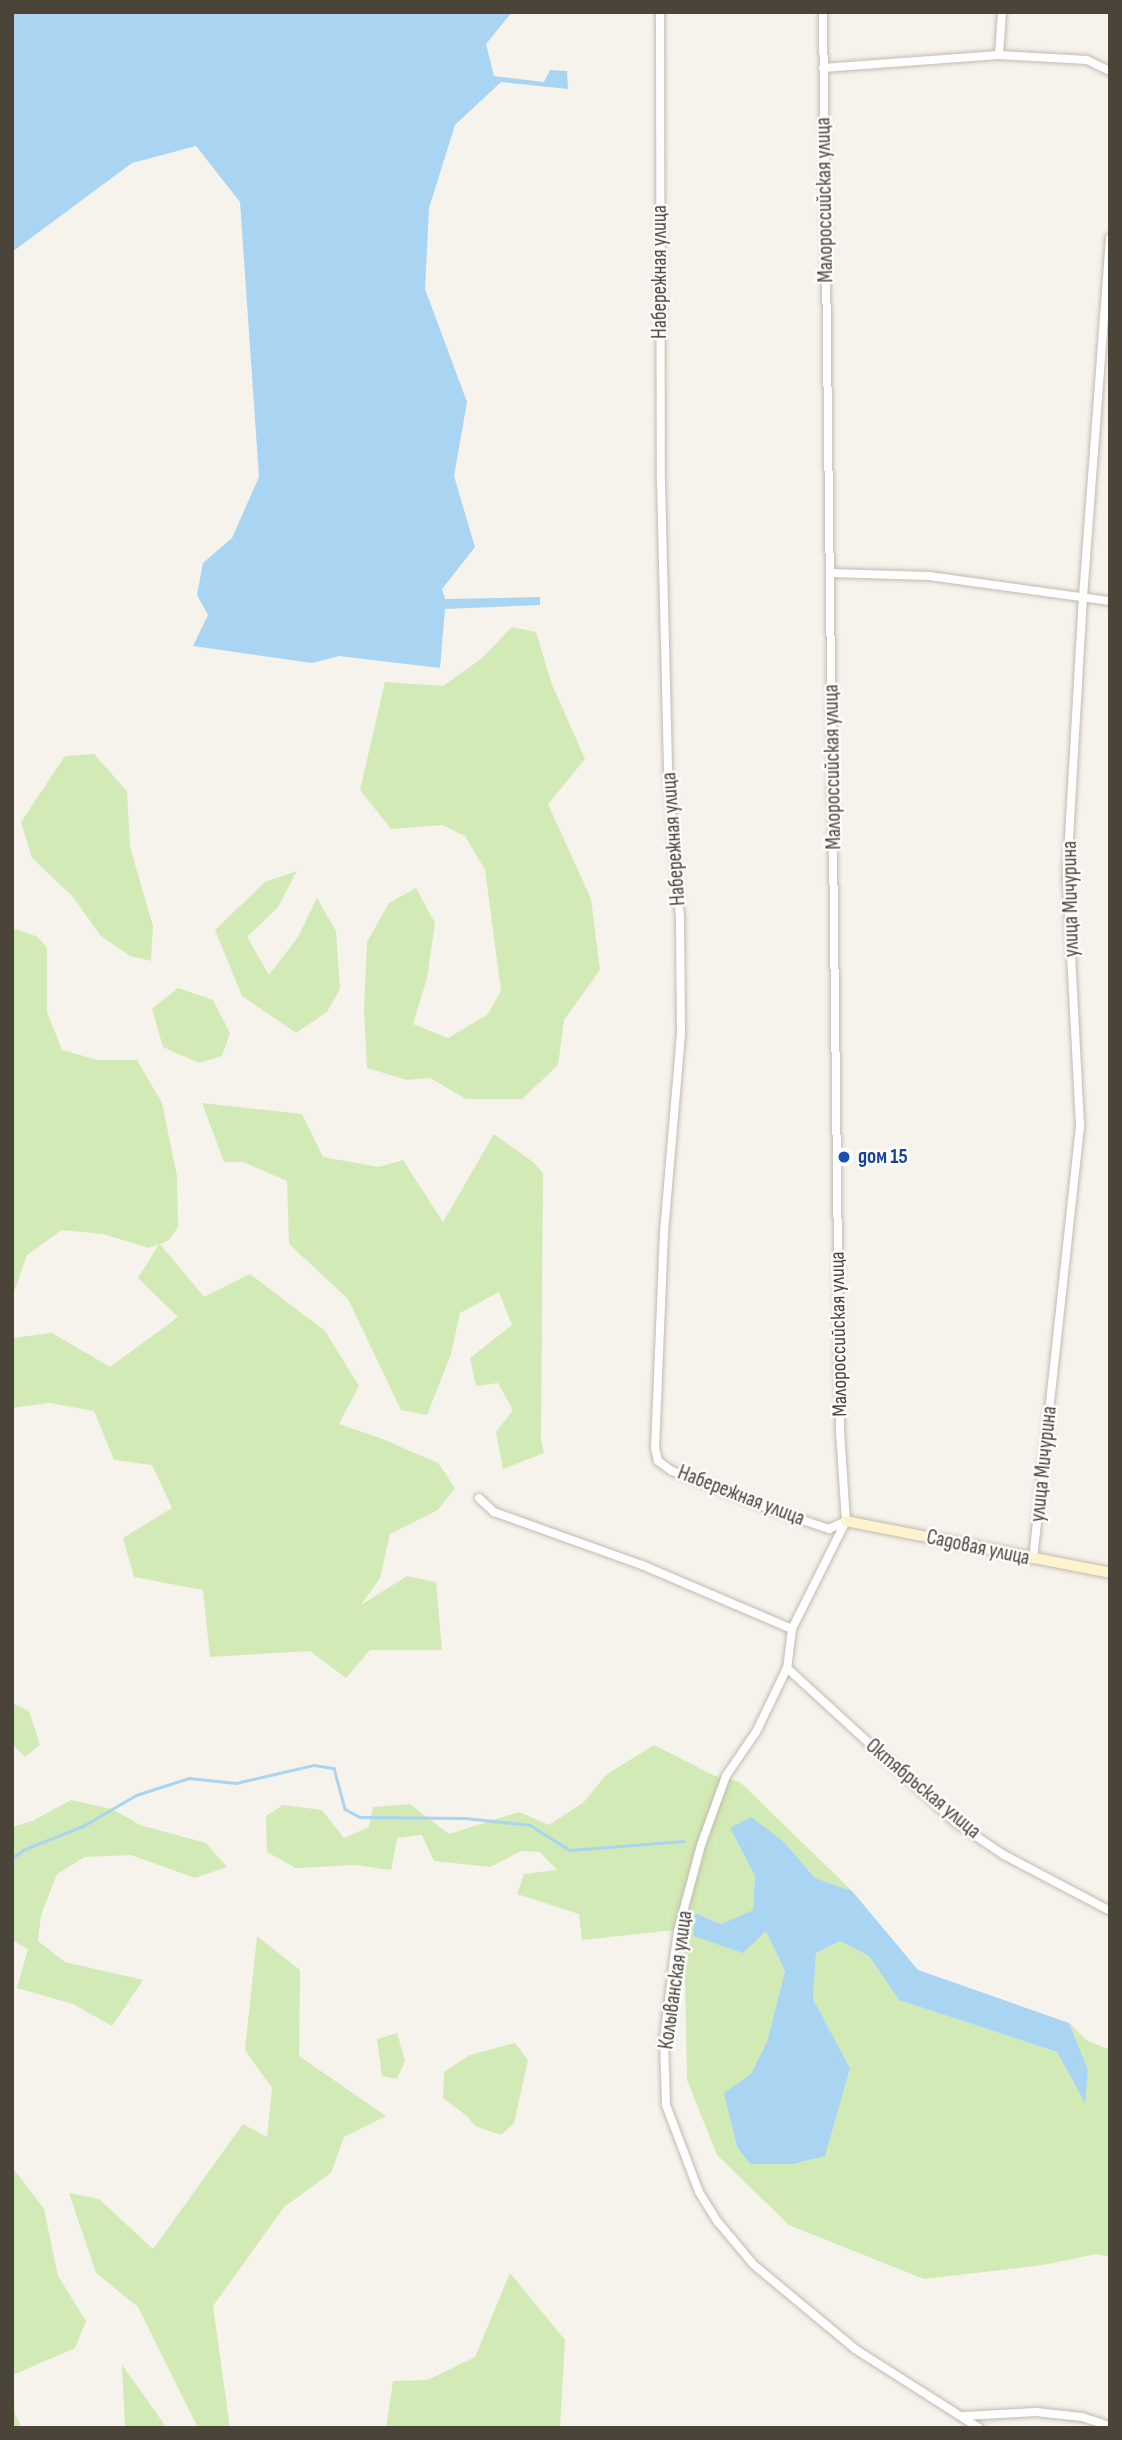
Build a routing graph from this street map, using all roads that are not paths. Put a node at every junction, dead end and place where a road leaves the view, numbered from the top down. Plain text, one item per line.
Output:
1 (660, 12) edge
2 (823, 12) edge
3 (1002, 12) edge
4 (999, 55) junction
5 (823, 68) junction
6 (1110, 71) edge
7 (1110, 238) edge
8 (830, 573) junction
9 (1083, 597) junction
10 (1110, 601) edge
11 (479, 1498) dead end
12 (846, 1521) junction
13 (1033, 1559) junction
14 (1110, 1573) edge
15 (792, 1629) junction
16 (787, 1668) junction
17 (1110, 1911) edge
18 (964, 2416) junction
19 (1110, 2426) edge
20 (979, 2428) edge

1 - 12 street, Набережная улица
2 - 5 street, Малороссийская улица
3 - 4 street
4 - 5 street
4 - 6 street
5 - 8 street, Малороссийская улица
7 - 9 street, улица Мичурина
8 - 9 street
8 - 12 street, Малороссийская улица
9 - 10 street
9 - 13 street, улица Мичурина
11 - 15 street
12 - 13 street, Садовая улица
12 - 15 street, Колыванская улица
13 - 14 street, Садовая улица
15 - 16 street, Колыванская улица
16 - 17 street, Октябрьская улица
16 - 18 street, Колыванская улица
18 - 19 street
18 - 20 street, Колыванская улица

